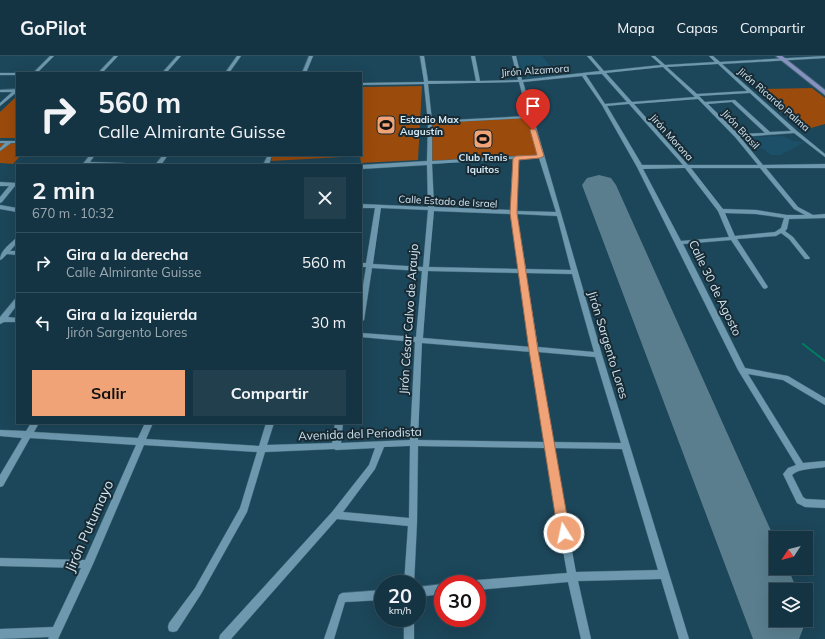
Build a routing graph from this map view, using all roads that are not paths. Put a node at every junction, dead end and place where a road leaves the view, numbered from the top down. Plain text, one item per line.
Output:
1 (52, 56) edge
2 (116, 56) edge
3 (178, 56) edge
4 (239, 56) edge
5 (311, 56) edge
6 (422, 56) edge
7 (472, 56) edge
8 (514, 56) edge
9 (590, 56) edge
10 (653, 56) edge
11 (711, 56) edge
12 (783, 57) edge
13 (825, 57) edge
14 (719, 63) junction
15 (663, 66) junction
16 (36, 72) edge
17 (101, 72) edge
18 (165, 72) edge
19 (228, 72) edge
20 (304, 72) edge
21 (602, 72) junction
22 (0, 74) edge
23 (16, 74) edge
24 (584, 74) junction
25 (522, 81) junction
26 (426, 82) junction
27 (478, 82) junction
28 (362, 84) edge
29 (825, 87) edge
30 (0, 91) edge
31 (16, 91) edge
32 (16, 92) edge
33 (750, 92) junction
34 (825, 93) edge
35 (697, 97) junction
36 (630, 103) junction
37 (704, 103) junction
38 (0, 105) edge
39 (604, 106) junction
40 (530, 116) junction
41 (430, 122) junction
42 (795, 132) junction
43 (769, 134) junction
44 (737, 136) junction
45 (0, 142) edge
46 (10, 142) junction
47 (16, 142) edge
48 (825, 146) edge
49 (0, 150) edge
50 (820, 150) junction
51 (92, 156) edge
52 (165, 156) edge
53 (540, 156) junction
54 (825, 156) edge
55 (516, 158) junction
56 (429, 163) junction
57 (86, 164) edge
58 (159, 164) edge
59 (825, 166) edge
60 (362, 167) edge
61 (640, 167) junction
62 (687, 167) junction
63 (763, 167) junction
64 (0, 184) edge
65 (15, 184) edge
66 (0, 201) edge
67 (362, 206) edge
68 (378, 207) junction
69 (2, 209) edge
70 (430, 209) junction
71 (16, 210) edge
72 (721, 212) junction
73 (801, 212) junction
74 (514, 213) junction
75 (559, 214) junction
76 (811, 216) junction
77 (825, 216) edge
78 (790, 217) junction
79 (782, 231) junction
80 (732, 237) junction
81 (16, 241) edge
82 (679, 243) junction
83 (5, 252) junction
84 (16, 253) edge
85 (0, 258) edge
86 (807, 258) dead end
87 (362, 264) edge
88 (369, 265) junction
89 (426, 269) junction
90 (523, 272) junction
91 (574, 272) junction
92 (765, 287) dead end
93 (16, 302) edge
94 (362, 313) edge
95 (0, 320) edge
96 (16, 320) edge
97 (362, 335) edge
98 (419, 339) junction
99 (534, 350) junction
100 (598, 355) junction
101 (742, 370) junction
102 (825, 402) edge
103 (35, 424) edge
104 (149, 424) edge
105 (270, 424) edge
106 (339, 424) edge
107 (0, 433) edge
108 (29, 434) junction
109 (141, 441) junction
110 (414, 443) junction
111 (380, 444) junction
112 (549, 446) junction
113 (626, 446) junction
114 (336, 447) junction
115 (262, 449) junction
116 (825, 464) edge
117 (801, 467) junction
118 (0, 483) edge
119 (825, 504) edge
120 (335, 515) junction
121 (413, 522) junction
122 (0, 562) edge
123 (88, 564) junction
124 (664, 574) junction
125 (410, 575) edge
126 (572, 577) junction
127 (486, 584) edge
128 (374, 596) edge
129 (173, 627) dead end
130 (409, 627) edge
131 (0, 634) edge
132 (54, 636) edge
133 (224, 639) edge
134 (329, 639) edge
135 (410, 639) edge
136 (586, 639) edge
137 (684, 639) edge

1 - 16 street
2 - 17 street
3 - 18 street
4 - 19 street
5 - 20 street
6 - 26 street, Jirón César Calvo de Araujo
7 - 27 street
8 - 25 street, Jirón Sargento Lores
9 - 21 street, Jirón Morona
10 - 15 street, Jirón Brasil
11 - 14 street, Jirón Ricardo Palma
12 - 13 street, Jirón Alzamora
12 - 14 street, Jirón Alzamora
12 - 29 main road
12 - 34 main road
14 - 15 street, Jirón Alzamora
14 - 33 street, Jirón Ricardo Palma
15 - 21 street, Jirón Alzamora
15 - 35 street, Jirón Brasil
21 - 24 street, Jirón Alzamora
21 - 36 street, Jirón Morona
22 - 23 street
24 - 25 street, Jirón Alzamora
24 - 39 street, Calle 30 de Agosto
25 - 27 street, Jirón Alzamora
25 - 40 street, Jirón Sargento Lores
26 - 27 street, Jirón Alzamora
26 - 28 street, Jirón Alzamora
26 - 41 street, Jirón César Calvo de Araujo
30 - 31 street
32 - 38 street
33 - 35 street
33 - 42 street, Jirón Ricardo Palma
35 - 36 street
35 - 37 street, Jirón Brasil
36 - 39 street
36 - 62 street, Jirón Morona
37 - 43 street
37 - 44 street, Jirón Brasil
39 - 61 street, Calle 30 de Agosto
40 - 41 street
40 - 53 street, Jirón Sargento Lores
41 - 56 street, Jirón César Calvo de Araujo
42 - 43 street
42 - 50 street, Jirón Ricardo Palma
43 - 44 street
44 - 63 street, Jirón Brasil
45 - 46 street
46 - 47 street
46 - 49 street
48 - 50 street
50 - 54 street, Jirón Ricardo Palma
51 - 57 street
52 - 58 street
53 - 55 street
53 - 75 street, Jirón Sargento Lores
55 - 56 street
55 - 74 street
56 - 60 street
56 - 70 street, Jirón César Calvo de Araujo
59 - 63 street
61 - 62 street
61 - 82 street, Calle 30 de Agosto
62 - 63 street
62 - 72 street, Jirón Morona
63 - 73 street, Jirón Brasil
64 - 65 street
65 - 66 street
67 - 68 street, Calle Estado de Israel
68 - 70 street, Calle Estado de Israel
68 - 88 street
69 - 71 street
70 - 74 street, Calle Estado de Israel
70 - 89 street, Jirón César Calvo de Araujo
72 - 78 street
72 - 80 street, Jirón Morona
73 - 76 street, Jirón Brasil
73 - 78 street
74 - 75 street, Calle Estado de Israel
74 - 90 street
75 - 91 street, Jirón Sargento Lores
76 - 77 street
76 - 78 street
78 - 79 street
79 - 80 street
79 - 86 street
80 - 82 street
80 - 92 street, Jirón Morona
81 - 83 street
82 - 101 street, Calle 30 de Agosto
83 - 84 street
83 - 85 street
87 - 88 street
88 - 89 street
88 - 94 street
89 - 90 street
89 - 98 street, Jirón César Calvo de Araujo
90 - 91 street
90 - 99 street
91 - 100 street, Jirón Sargento Lores
93 - 95 street
95 - 96 street
97 - 98 street
98 - 99 street
98 - 110 street, Jirón César Calvo de Araujo
99 - 100 street
99 - 112 street
100 - 113 street, Jirón Sargento Lores
101 - 102 street
101 - 117 street, Calle 30 de Agosto
103 - 108 street
104 - 109 street, Jirón Putumayo
105 - 115 street
106 - 114 street
107 - 108 street, Avenida del Periodista
108 - 109 street, Avenida del Periodista
108 - 118 street
109 - 115 street, Avenida del Periodista
109 - 123 street, Jirón Putumayo
110 - 111 street, Avenida del Periodista
110 - 112 street, Avenida del Periodista
110 - 121 street, Jirón César Calvo de Araujo
111 - 114 street, Avenida del Periodista
111 - 120 street
112 - 113 street, Avenida del Periodista
112 - 126 street
113 - 124 street, Jirón Sargento Lores
114 - 115 street, Avenida del Periodista
115 - 129 street
116 - 117 street
117 - 119 street
120 - 121 street
120 - 133 street
121 - 125 street, Jirón César Calvo de Araujo
122 - 123 street
123 - 132 street, Jirón Putumayo
124 - 126 street
124 - 137 street, Jirón Sargento Lores
126 - 127 street
126 - 136 street
128 - 134 street
130 - 135 street
131 - 132 street

